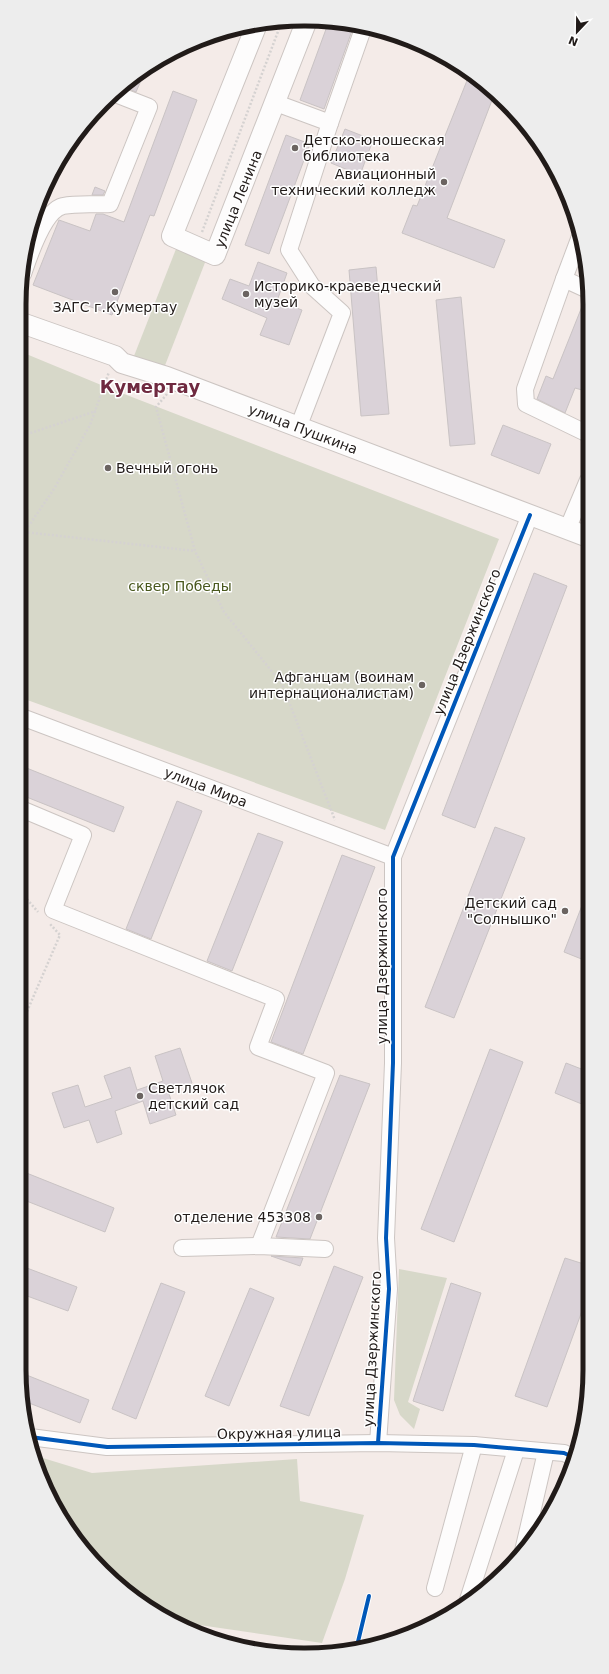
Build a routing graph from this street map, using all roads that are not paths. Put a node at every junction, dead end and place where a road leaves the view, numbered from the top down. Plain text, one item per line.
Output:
1 (305, 26) edge
2 (254, 30) edge
3 (362, 32) edge
4 (120, 96) edge
5 (276, 103) junction
6 (330, 123) junction
7 (577, 245) edge
8 (30, 255) edge
9 (564, 279) junction
10 (582, 287) edge
11 (26, 324) edge
12 (298, 428) junction
13 (583, 432) edge
14 (583, 492) edge
15 (530, 515) junction
16 (567, 530) junction
17 (583, 536) edge
18 (26, 719) edge
19 (26, 811) edge
20 (393, 857) junction
21 (259, 1246) junction
22 (182, 1248) dead end
23 (325, 1249) dead end
24 (34, 1438) edge
25 (378, 1442) junction
26 (474, 1445) junction
27 (516, 1450) junction
28 (546, 1452) junction
29 (569, 1455) edge
30 (526, 1537) edge
31 (435, 1588) dead end
32 (470, 1593) edge

1 - 5 main road, улица Ленина
2 - 5 main road, улица Ленина
3 - 6 street
4 - 8 street
5 - 6 street
6 - 12 street
7 - 9 street
9 - 10 street
9 - 13 street
11 - 12 main road, улица Пушкина
12 - 15 main road, улица Пушкина
14 - 16 street
15 - 16 main road, улица Пушкина
15 - 20 street, улица Дзержинского
16 - 17 main road, улица Пушкина
18 - 20 street, улица Мира
19 - 21 street
20 - 25 street, улица Дзержинского
21 - 22 street
21 - 23 street
24 - 25 street, Окружная улица
25 - 26 street, Окружная улица
26 - 27 street, Окружная улица
26 - 31 street
27 - 28 street, Окружная улица
27 - 32 street
28 - 29 street, Окружная улица
28 - 30 street

